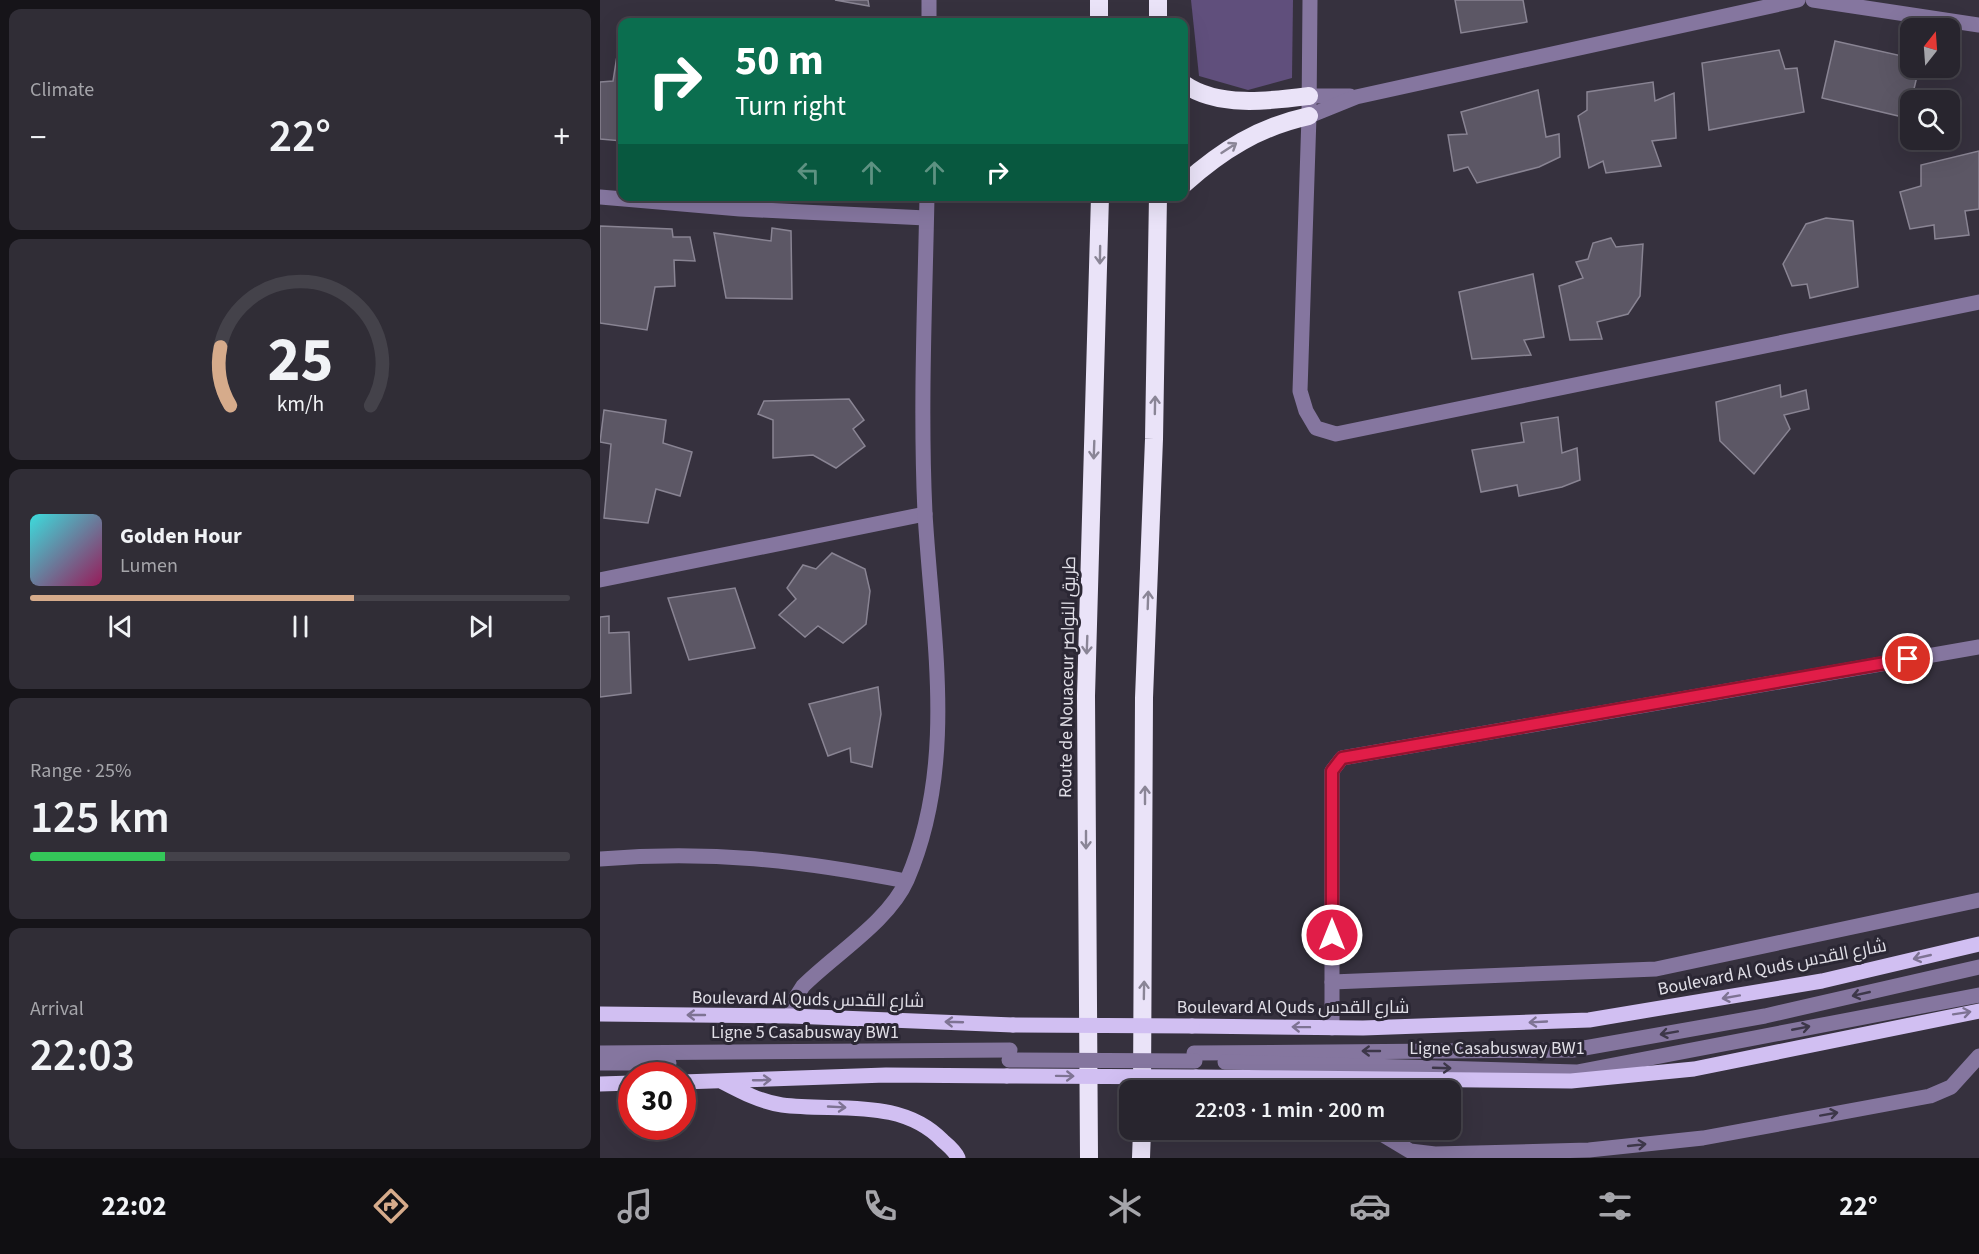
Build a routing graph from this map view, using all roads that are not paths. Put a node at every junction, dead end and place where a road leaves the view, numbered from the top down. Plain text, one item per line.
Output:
1 (929, 0) edge
2 (1099, 0) edge
3 (1158, 0) edge
4 (1310, 0) edge
5 (1798, 0) edge
6 (1813, 0) edge
7 (929, 18) edge
8 (1099, 18) edge
9 (1158, 18) edge
10 (1979, 25) edge
11 (1188, 86) edge
12 (1309, 96) junction
13 (1356, 96) junction
14 (1309, 116) junction
15 (1188, 181) edge
16 (600, 197) edge
17 (618, 198) edge
18 (651, 201) edge
19 (927, 201) edge
20 (1100, 201) edge
21 (1162, 201) edge
22 (926, 218) junction
23 (1979, 302) edge
24 (926, 514) junction
25 (600, 580) edge
26 (1979, 647) edge
27 (600, 859) edge
28 (906, 881) junction
29 (1979, 900) edge
30 (1979, 944) edge
31 (1979, 967) edge
32 (1332, 982) junction
33 (1979, 995) edge
34 (1979, 1011) edge
35 (600, 1014) edge
36 (791, 1016) junction
37 (1332, 1028) junction
38 (600, 1053) edge
39 (1979, 1056) edge
40 (1194, 1057) junction
41 (1008, 1062) junction
42 (600, 1063) edge
43 (1142, 1080) edge
44 (1313, 1080) edge
45 (720, 1081) junction
46 (1461, 1081) edge
47 (696, 1082) edge
48 (618, 1083) edge
49 (600, 1084) edge
50 (1142, 1140) edge
51 (1392, 1140) edge
52 (958, 1158) edge
53 (1089, 1158) edge
54 (1142, 1158) edge

1 - 7 street
2 - 8 highway
3 - 9 highway
4 - 12 street
5 - 13 street
6 - 10 street
11 - 12 highway
12 - 13 street
12 - 14 street
13 - 14 street
15 -> 14 highway
14 - 23 street
16 - 17 street
18 - 22 street
19 - 22 street
20 -> 53 highway, Route de Nouaceur طريق النواصر
43 -> 21 highway
22 - 24 street
24 - 25 street
24 - 28 street
26 - 32 street
27 - 28 street
28 - 36 street
29 - 32 street
30 -> 37 main road, Boulevard Al Quds شارع القدس
31 -> 40 street, Ligne Casabusway BW1
32 - 37 street
40 -> 33 street, Ligne Casabusway BW1
46 -> 34 main road
36 -> 35 main road, Boulevard Al Quds شارع القدس
37 -> 36 main road, Boulevard Al Quds شارع القدس, bridge
38 - 41 street, Ligne 5 Casabusway BW1
51 -> 39 street
40 - 41 street, Ligne Casabusway BW1, bridge
41 - 42 street, Ligne 5 Casabusway BW1
41 -> 44 main road, bridge
45 -> 41 main road
45 - 47 main road
45 -> 52 main road
48 - 49 main road
50 - 54 highway

